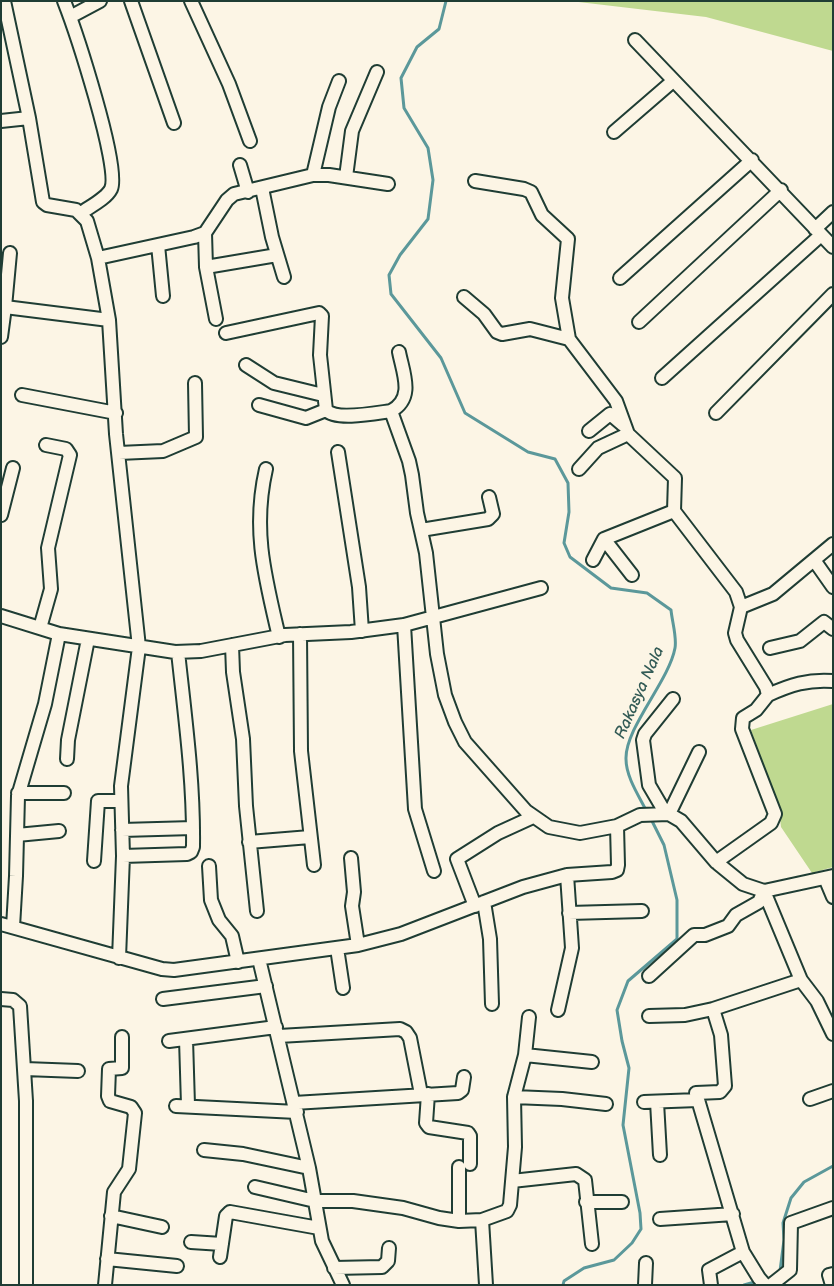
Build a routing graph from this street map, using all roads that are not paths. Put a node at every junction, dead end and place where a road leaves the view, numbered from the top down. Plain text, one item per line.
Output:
1 (4, 1) edge
2 (64, 1) edge
3 (100, 1) edge
4 (131, 1) edge
5 (190, 1) edge
6 (70, 17) junction
7 (636, 40) dead end
8 (377, 72) dead end
9 (339, 81) dead end
10 (673, 81) junction
11 (29, 118) junction
12 (1, 121) edge
13 (174, 123) dead end
14 (614, 132) dead end
15 (250, 141) dead end
16 (752, 160) junction
17 (240, 164) dead end
18 (313, 175) junction
19 (346, 177) junction
20 (475, 181) dead end
21 (388, 184) dead end
22 (262, 188) junction
23 (780, 190) junction
24 (248, 192) junction
25 (833, 212) edge
26 (81, 213) junction
27 (206, 232) junction
28 (818, 232) junction
29 (158, 245) junction
30 (833, 247) edge
31 (10, 253) dead end
32 (277, 255) junction
33 (98, 258) junction
34 (206, 267) junction
35 (5, 274) edge
36 (284, 277) dead end
37 (620, 278) dead end
38 (833, 294) edge
39 (163, 296) dead end
40 (464, 297) dead end
41 (5, 308) junction
42 (216, 319) dead end
43 (109, 320) junction
44 (639, 322) dead end
45 (226, 333) dead end
46 (1, 337) edge
47 (569, 339) junction
48 (399, 352) dead end
49 (246, 365) dead end
50 (662, 378) dead end
51 (195, 383) dead end
52 (22, 395) dead end
53 (322, 395) junction
54 (259, 405) dead end
55 (326, 410) junction
56 (391, 411) junction
57 (116, 413) junction
58 (716, 413) dead end
59 (627, 430) junction
60 (589, 431) dead end
61 (46, 445) dead end
62 (338, 452) dead end
63 (119, 453) junction
64 (13, 468) dead end
65 (266, 470) dead end
66 (579, 470) dead end
67 (489, 497) dead end
68 (674, 511) junction
69 (1, 515) edge
70 (421, 530) junction
71 (604, 539) junction
72 (833, 544) edge
73 (593, 560) dead end
74 (814, 560) junction
75 (632, 575) dead end
76 (833, 586) edge
77 (541, 588) dead end
78 (741, 607) junction
79 (2, 618) edge
80 (433, 618) junction
81 (404, 625) junction
82 (40, 628) junction
83 (833, 629) edge
84 (362, 632) junction
85 (59, 634) junction
86 (300, 634) junction
87 (279, 636) junction
88 (88, 639) junction
89 (232, 645) junction
90 (139, 647) junction
91 (770, 648) dead end
92 (178, 652) junction
93 (833, 681) edge
94 (768, 695) junction
95 (673, 699) dead end
96 (699, 752) dead end
97 (67, 759) dead end
98 (18, 792) junction
99 (64, 793) dead end
100 (121, 801) junction
101 (666, 814) junction
102 (532, 817) junction
103 (617, 826) junction
104 (193, 828) junction
105 (122, 830) junction
106 (59, 831) dead end
107 (17, 835) junction
108 (310, 837) junction
109 (248, 842) junction
110 (123, 856) junction
111 (351, 858) dead end
112 (94, 861) dead end
113 (716, 862) junction
114 (314, 865) dead end
115 (209, 866) dead end
116 (434, 871) dead end
117 (567, 875) junction
118 (829, 877) edge
119 (764, 891) junction
120 (833, 897) edge
121 (479, 904) junction
122 (642, 910) dead end
123 (257, 911) dead end
124 (569, 913) junction
125 (7, 925) edge
126 (358, 945) junction
127 (337, 948) junction
128 (119, 958) junction
129 (259, 959) junction
130 (238, 962) junction
131 (649, 976) dead end
132 (801, 980) junction
133 (266, 986) junction
134 (343, 988) dead end
135 (1, 999) edge
136 (163, 999) dead end
137 (492, 1004) dead end
138 (713, 1009) junction
139 (558, 1010) dead end
140 (649, 1016) dead end
141 (529, 1017) dead end
142 (278, 1032) junction
143 (833, 1034) edge
144 (122, 1037) dead end
145 (186, 1038) junction
146 (169, 1041) dead end
147 (525, 1055) junction
148 (592, 1062) dead end
149 (25, 1069) junction
150 (78, 1071) dead end
151 (464, 1077) dead end
152 (833, 1092) edge
153 (425, 1094) junction
154 (514, 1097) junction
155 (810, 1098) dead end
156 (698, 1100) junction
157 (644, 1102) dead end
158 (657, 1102) junction
159 (606, 1104) dead end
160 (295, 1108) junction
161 (204, 1150) dead end
162 (660, 1155) dead end
163 (309, 1168) junction
164 (512, 1181) junction
165 (255, 1187) dead end
166 (315, 1201) junction
167 (586, 1202) junction
168 (622, 1202) dead end
169 (833, 1208) edge
170 (733, 1214) junction
171 (111, 1216) junction
172 (660, 1219) dead end
173 (482, 1220) junction
174 (459, 1221) junction
175 (162, 1227) dead end
176 (319, 1228) junction
177 (191, 1242) dead end
178 (222, 1244) junction
179 (592, 1244) dead end
180 (390, 1248) dead end
181 (743, 1252) junction
182 (220, 1257) dead end
183 (107, 1259) junction
184 (646, 1263) dead end
185 (178, 1266) dead end
186 (334, 1268) junction
187 (833, 1274) edge
188 (763, 1282) edge
189 (26, 1285) edge
190 (105, 1285) edge
191 (343, 1285) edge
192 (486, 1285) edge
193 (645, 1285) edge
194 (711, 1285) edge
195 (771, 1285) edge
196 (832, 1285) edge

1 - 11 street
2 - 6 street
3 - 6 street
4 - 13 street
5 - 15 street
6 - 26 street
7 - 10 street
8 - 19 street
9 - 18 street
10 - 14 street
10 - 16 street
11 - 12 street
11 - 26 street
16 - 23 street
16 - 37 street
17 - 24 street
18 - 19 street
18 - 22 street
19 - 21 street
20 - 47 street
22 - 24 street
22 - 32 street
23 - 28 street
23 - 44 street
24 - 27 street
25 - 28 street
26 - 33 street
27 - 29 street
27 - 34 street
28 - 30 street
28 - 50 street
29 - 33 street
29 - 39 street
31 - 35 street
32 - 34 street
32 - 36 street
33 - 43 street
34 - 42 street
35 - 41 street
38 - 58 street
40 - 47 street
41 - 43 street
41 - 46 street
43 - 57 street
45 - 53 street
47 - 59 street
48 - 56 street
49 - 53 street
51 - 63 street
52 - 57 street
53 - 55 street
54 - 55 street
55 - 56 street
56 - 70 street
57 - 63 street
59 - 60 street
59 - 66 street
59 - 68 street
61 - 82 street
62 - 84 street
63 - 90 street
64 - 69 street
65 - 87 street
67 - 70 street
68 - 71 street
68 - 78 street
70 - 80 street
71 - 73 street
71 - 75 street
72 - 74 street
74 - 76 street
74 - 78 street
77 - 80 street
78 - 94 street
79 - 82 street
80 - 81 street
80 - 102 street
81 - 84 street
81 - 116 street
82 - 85 street
83 - 91 street
84 - 86 street
85 - 88 street
85 - 98 street
86 - 87 street
86 - 108 street
87 - 89 street
88 - 90 street
88 - 97 street
89 - 92 street
89 - 109 street
90 - 92 street
90 - 100 street
92 - 104 street
93 - 94 street
94 - 113 street
95 - 101 street
96 - 101 street
98 - 99 street
98 - 107 street
100 - 105 street
100 - 112 street
101 - 103 street
101 - 113 street
102 - 103 street
102 - 121 street
103 - 117 street
104 - 105 street
104 - 110 street
105 - 110 street
106 - 107 street
107 - 125 street
108 - 109 street
108 - 114 street
109 - 123 street
110 - 128 street
111 - 126 street
113 - 119 street
115 - 130 street
117 - 121 street
117 - 124 street
118 - 119 street
118 - 120 street
119 - 131 street
119 - 132 street
121 - 126 street
121 - 137 street
122 - 124 street
124 - 139 street
125 - 128 street
126 - 127 street
127 - 129 street
127 - 134 street
128 - 130 street
129 - 130 street
129 - 133 street
132 - 138 street
132 - 143 street
133 - 136 street
133 - 142 street
135 - 149 street
138 - 140 street
138 - 156 street
141 - 147 street
142 - 145 street
142 - 153 street
142 - 160 street
144 - 171 street
145 - 146 street
145 - 160 street
147 - 148 street
147 - 154 street
149 - 150 street
149 - 189 street
151 - 153 street
152 - 155 street
153 - 160 street
153 - 174 street
154 - 159 street
154 - 164 street
156 - 158 street
156 - 170 street
157 - 158 street
158 - 162 street
160 - 163 street
161 - 163 street
163 - 166 street
164 - 167 street
164 - 173 street
165 - 166 street
166 - 174 street
166 - 176 street
167 - 168 street
167 - 179 street
169 - 195 street
170 - 172 street
170 - 181 street
171 - 175 street
171 - 183 street
173 - 174 street
173 - 192 street
176 - 178 street
176 - 186 street
177 - 178 street
178 - 182 street
180 - 186 street
181 - 188 street
181 - 194 street
183 - 185 street
183 - 190 street
184 - 193 street
186 - 191 street
187 - 196 street

